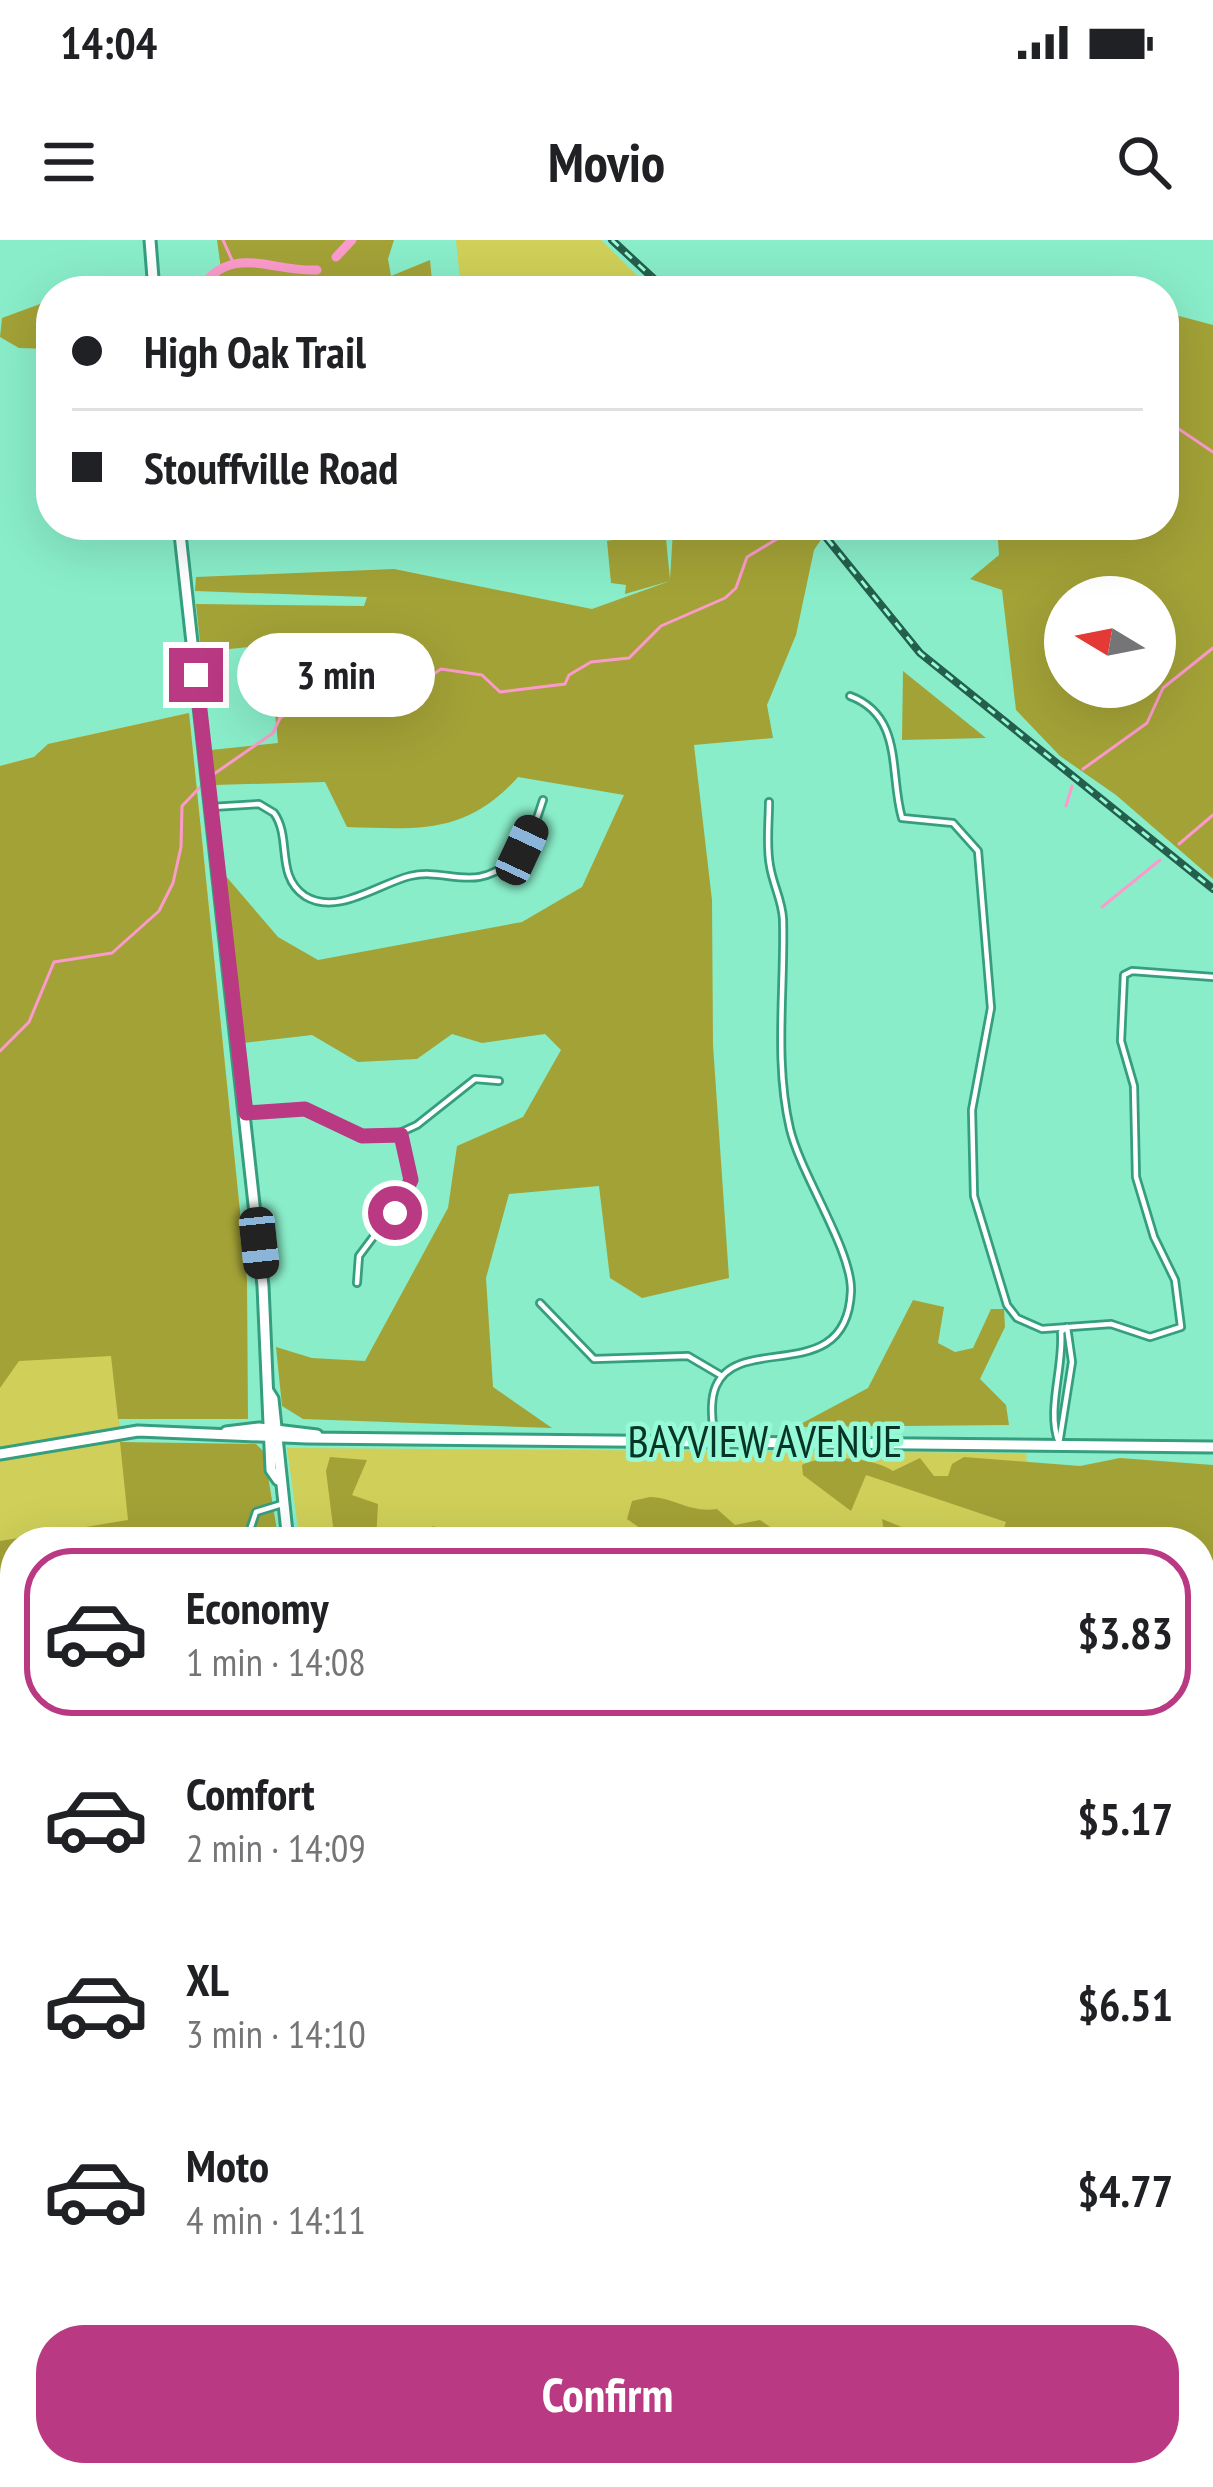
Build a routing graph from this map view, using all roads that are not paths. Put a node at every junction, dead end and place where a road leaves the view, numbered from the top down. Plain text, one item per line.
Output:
1 (150, 240) edge
2 (153, 276) edge
3 (181, 540) edge
4 (850, 696) dead end
5 (543, 800) dead end
6 (770, 802) dead end
7 (211, 807) junction
8 (1213, 977) edge
9 (499, 1082) dead end
10 (246, 1113) junction
11 (401, 1135) junction
12 (357, 1283) dead end
13 (540, 1303) dead end
14 (1067, 1327) junction
15 (722, 1376) junction
16 (272, 1433) junction
17 (715, 1440) junction
18 (1059, 1444) junction
19 (1213, 1447) edge
20 (0, 1454) edge
21 (282, 1504) junction
22 (251, 1527) edge
23 (286, 1527) edge

1 - 2 main road
3 - 7 main road
4 - 14 street
5 - 7 street
6 - 15 street
7 - 10 main road
8 - 14 street
9 - 11 street
10 - 11 street
10 - 16 main road
11 - 12 street
13 - 15 street
14 - 18 street
15 - 17 street
16 - 17 main road, BAYVIEW AVENUE
16 - 20 main road, BAYVIEW AVENUE
16 - 21 main road
17 - 18 main road, BAYVIEW AVENUE
18 - 19 main road, BAYVIEW AVENUE
21 - 22 street
21 - 23 main road

